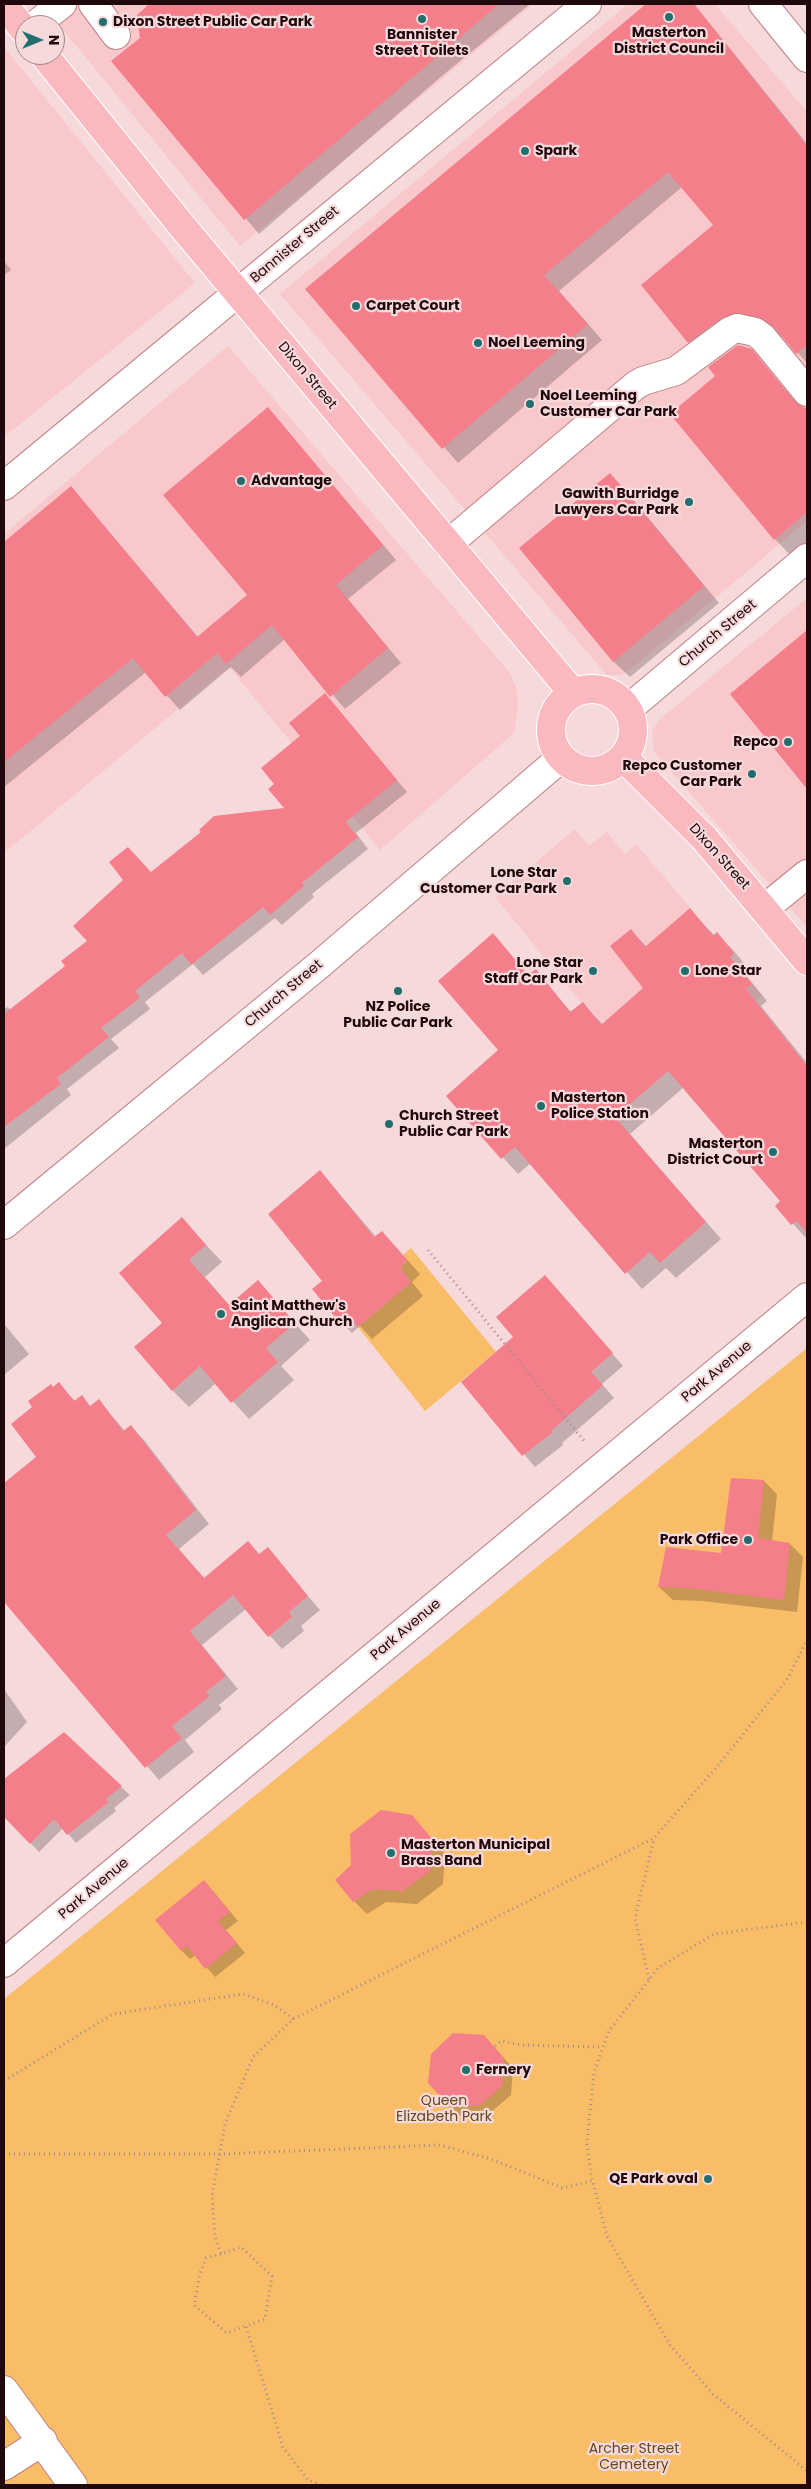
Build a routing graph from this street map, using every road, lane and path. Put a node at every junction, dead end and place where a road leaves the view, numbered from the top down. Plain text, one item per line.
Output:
1 (62, 4) edge
2 (93, 4) edge
3 (587, 4) edge
4 (763, 4) edge
5 (4, 5) edge
6 (48, 15) edge
7 (15, 19) edge
8 (116, 35) dead end
9 (807, 58) edge
10 (52, 65) edge
11 (237, 293) junction
12 (807, 392) edge
13 (4, 486) edge
14 (448, 544) junction
15 (807, 558) edge
16 (573, 693) junction
17 (628, 709) junction
18 (561, 758) junction
19 (624, 758) junction
20 (807, 874) edge
21 (764, 909) junction
22 (807, 961) edge
23 (4, 1225) edge
24 (428, 1250) dead end
25 (807, 1297) edge
26 (604, 1466) junction
27 (807, 1640) edge
28 (654, 1838) junction
29 (807, 1922) edge
30 (4, 1963) edge
31 (649, 1979) junction
32 (293, 2019) junction
33 (495, 2046) dead end
34 (603, 2047) junction
35 (4, 2081) edge
36 (4, 2154) edge
37 (221, 2154) junction
38 (592, 2181) junction
39 (221, 2254) junction
40 (246, 2326) junction
41 (4, 2390) edge
42 (43, 2441) junction
43 (4, 2466) edge
44 (807, 2471) edge
45 (73, 2485) edge
46 (322, 2485) edge

1 - 6 street
2 - 8 street
3 - 11 street, Bannister Street
4 - 9 street
5 - 7 main road
10 - 11 main road, Dixon Street
11 - 13 street, Bannister Street
11 - 14 main road, Dixon Street
12 - 14 street
14 - 16 main road, Dixon Street
15 - 17 street, Church Street
16 - 17 main road
16 - 18 main road
17 - 19 main road
18 - 19 main road
18 - 23 street, Church Street
19 - 21 main road, Dixon Street
20 - 21 street
21 - 22 main road, Dixon Street
24 - 26 path
25 - 26 street, Park Avenue
26 - 30 street, Park Avenue
27 - 28 path
28 - 31 path
28 - 32 path
29 - 31 path
31 - 34 path
32 - 35 path
32 - 37 path
33 - 34 path
34 - 38 path
36 - 37 path
37 - 38 path
37 - 39 path
38 - 44 path
39 - 40 path
39 - 40 path
40 - 46 path
41 - 42 street
42 - 43 street
42 - 45 street

